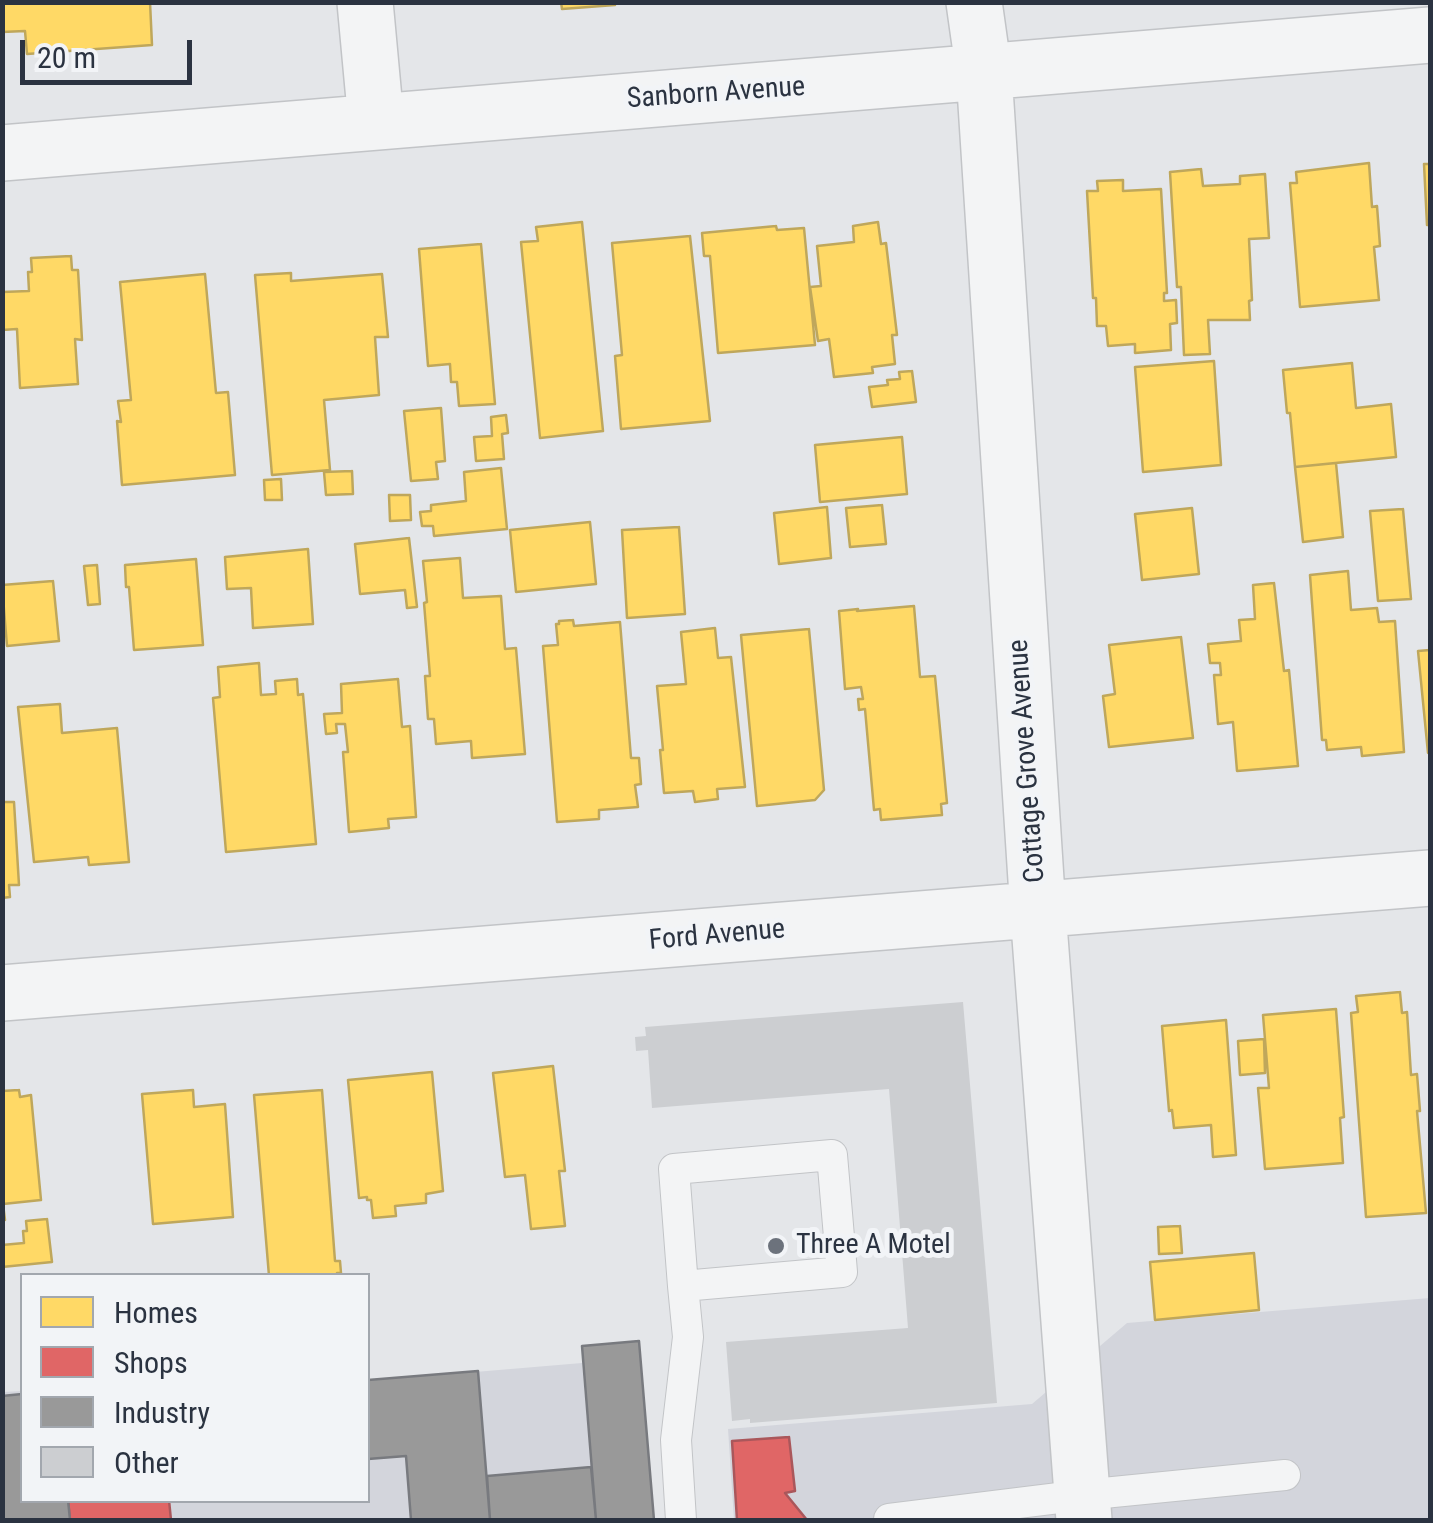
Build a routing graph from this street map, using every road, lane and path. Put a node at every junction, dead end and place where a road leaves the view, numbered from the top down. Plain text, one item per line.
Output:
1 (365, 2) edge
2 (974, 2) edge
3 (1430, 35) edge
4 (984, 73) junction
5 (376, 120) junction
6 (2, 153) edge
7 (1430, 878) edge
8 (1038, 910) junction
9 (2, 993) edge
10 (683, 1286) junction
11 (1285, 1475) dead end
12 (1084, 1508) edge
13 (888, 1519) edge
14 (682, 1520) edge

1 - 5 street
2 - 4 street, Cottage Grove Avenue
3 - 4 street, Sanborn Avenue
4 - 5 street, Sanborn Avenue
4 - 8 street, Cottage Grove Avenue
5 - 6 street, Sanborn Avenue
7 - 8 street, Ford Avenue
8 - 9 street, Ford Avenue
8 - 12 street, Cottage Grove Avenue
10 - 10 lane
10 - 14 lane
11 - 12 lane
12 - 13 lane

